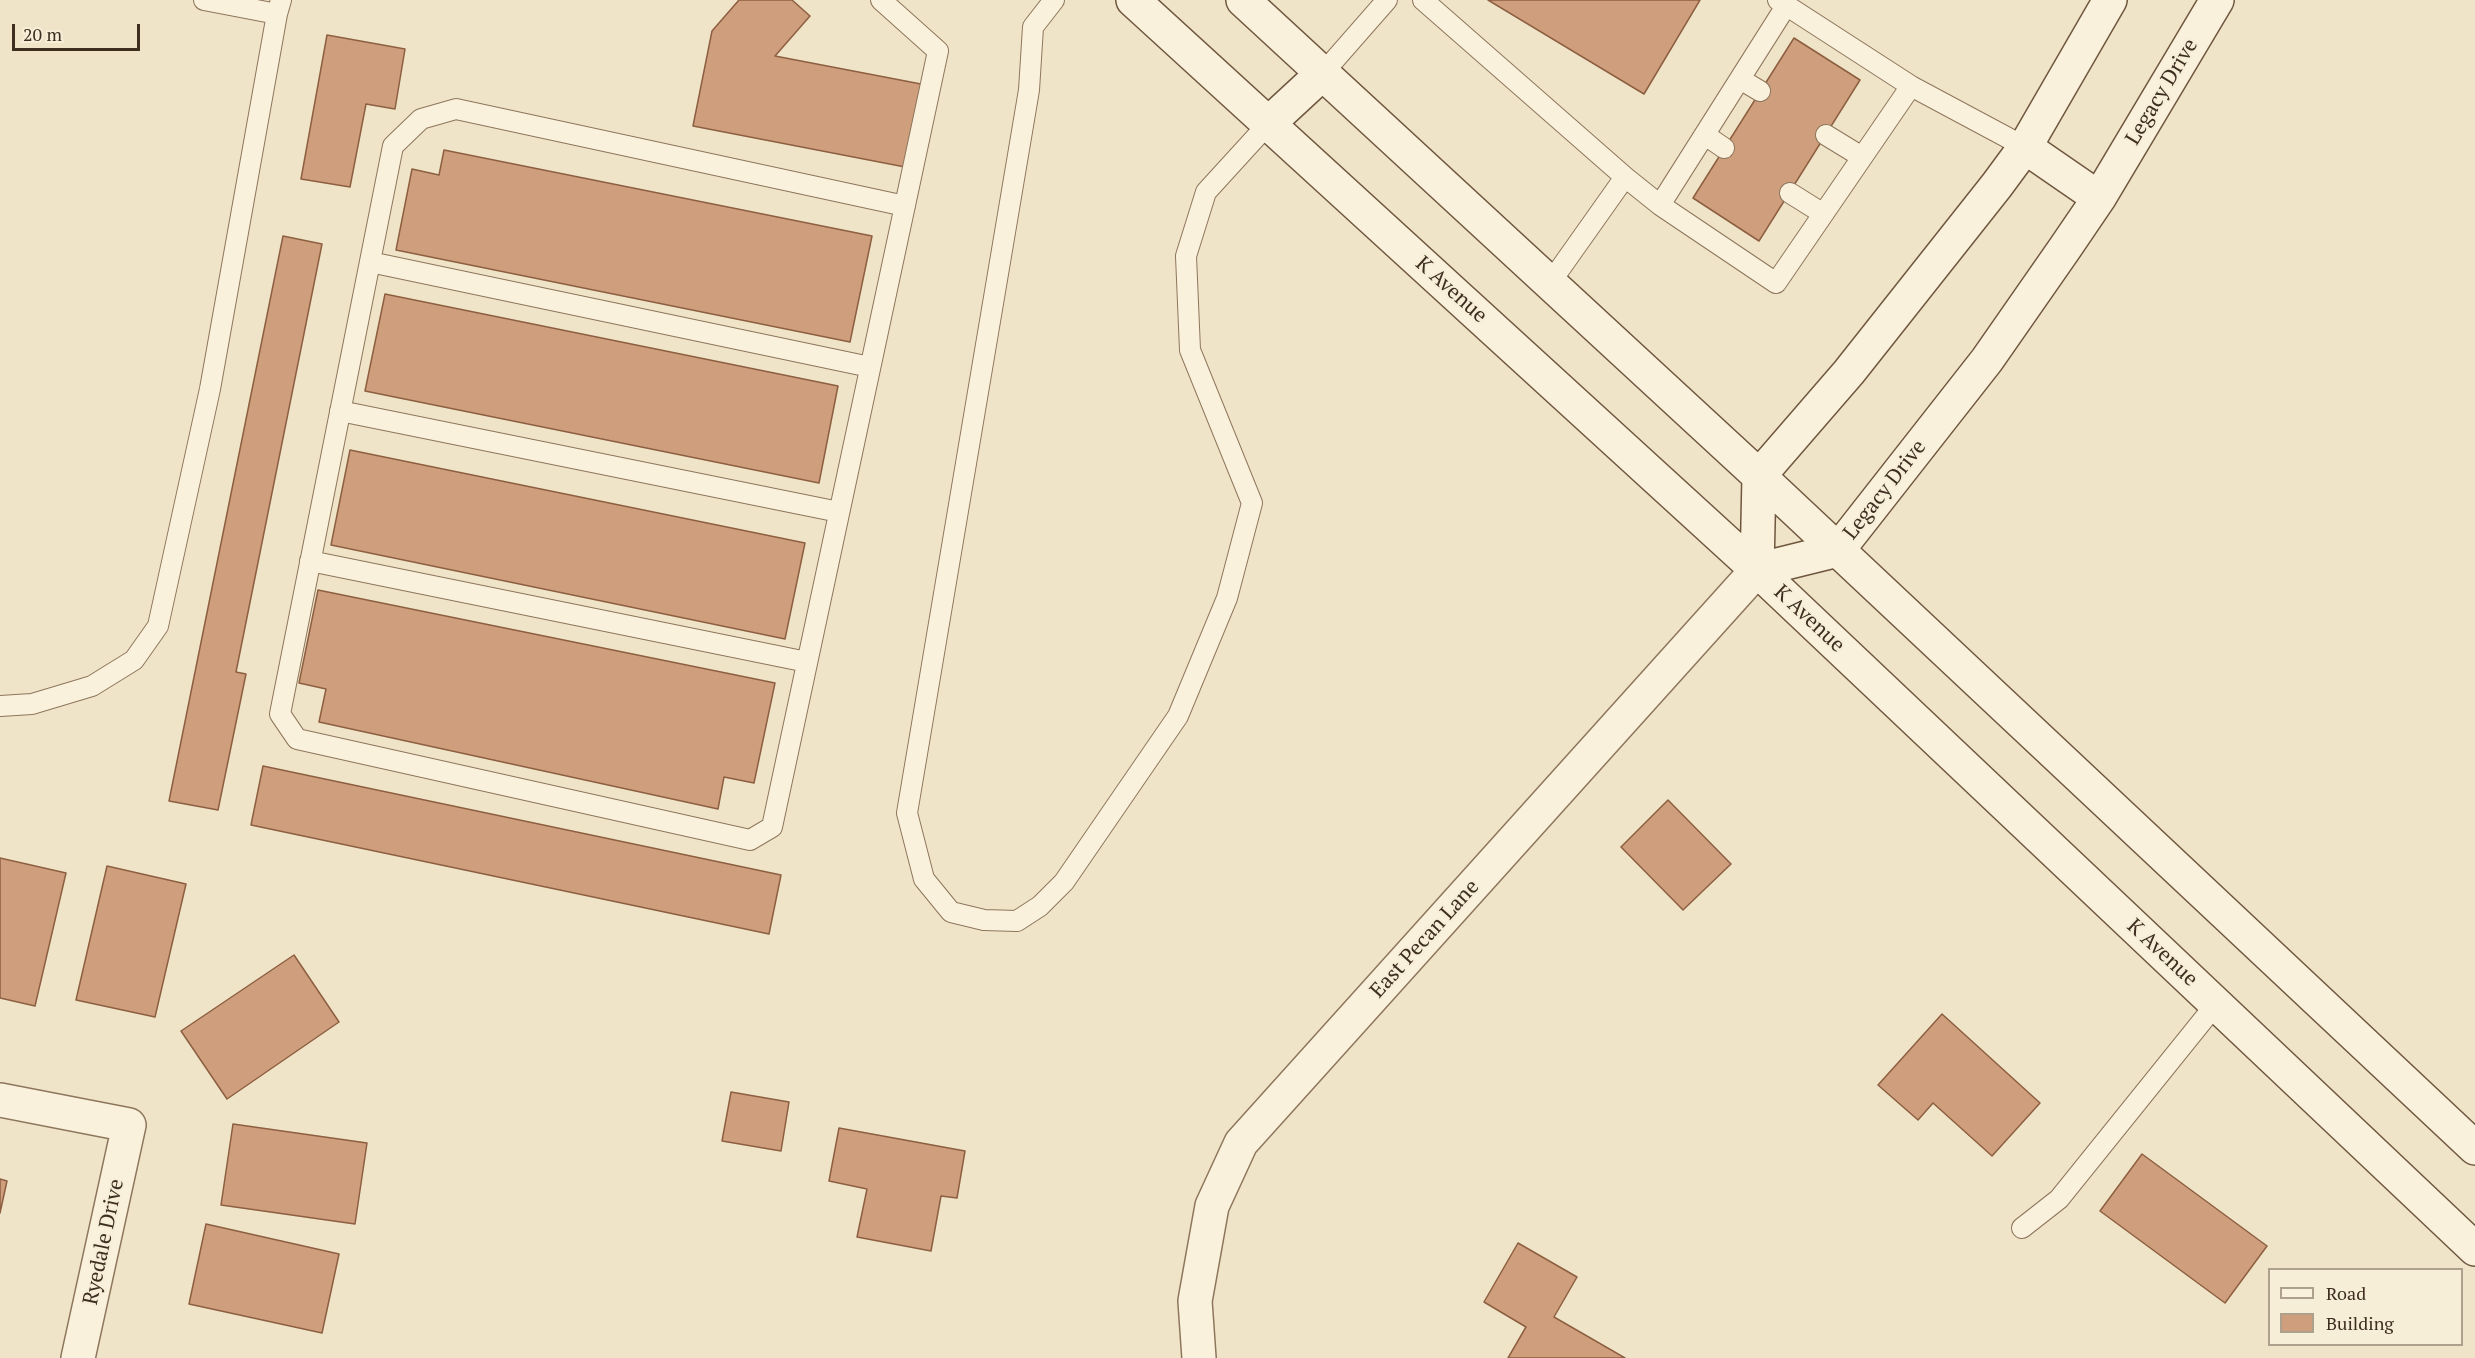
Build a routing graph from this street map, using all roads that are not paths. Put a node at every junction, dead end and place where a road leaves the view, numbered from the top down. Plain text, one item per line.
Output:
1 (204, 0) edge
2 (881, 0) edge
3 (1054, 0) edge
4 (1134, 0) edge
5 (1243, 0) edge
6 (1387, 0) edge
7 (1423, 0) edge
8 (2110, 0) edge
9 (2217, 0) edge
10 (1782, 3) edge
11 (279, 7) edge
12 (1323, 73) junction
13 (1740, 79) junction
14 (1911, 86) junction
15 (1760, 91) dead end
16 (1269, 123) junction
17 (1705, 135) junction
18 (1826, 135) dead end
19 (2025, 147) junction
20 (1724, 148) dead end
21 (1862, 157) junction
22 (1625, 177) junction
23 (1790, 193) dead end
24 (2099, 198) junction
25 (1660, 205) junction
26 (905, 206) junction
27 (1822, 213) junction
28 (370, 262) junction
29 (1550, 283) junction
30 (870, 367) junction
31 (340, 411) junction
32 (1759, 476) junction
33 (839, 512) junction
34 (1838, 550) junction
35 (310, 561) junction
36 (1757, 570) junction
37 (807, 662) junction
38 (0, 706) edge
39 (2216, 1004) junction
40 (0, 1100) edge
41 (2475, 1148) edge
42 (2022, 1228) dead end
43 (2475, 1249) edge
44 (78, 1358) edge
45 (1198, 1358) edge

1 - 11 lane
2 - 26 lane
3 - 16 lane
4 - 16 main road, K Avenue
5 - 12 main road
6 - 12 lane
7 - 22 lane
8 - 19 main road
9 - 24 main road, Legacy Drive
10 - 13 lane
10 - 14 lane
11 - 38 lane
12 - 16 main road
12 - 29 main road
13 - 15 lane
13 - 17 lane
14 - 19 lane
14 - 21 lane
16 - 36 main road, K Avenue
17 - 20 lane
17 - 25 lane
18 - 21 lane
19 - 24 main road
19 - 32 main road
21 - 27 lane
22 - 25 lane
22 - 29 lane
23 - 27 lane
24 - 34 main road, Legacy Drive
25 - 27 lane
26 - 28 lane
26 - 30 lane
28 - 30 lane
28 - 31 lane
29 - 32 main road
30 - 33 lane
31 - 33 lane
31 - 35 lane
32 - 34 main road
32 - 36 main road
33 - 37 lane
34 - 36 main road, Legacy Drive
34 - 41 main road
35 - 37 lane
35 - 37 lane
36 - 39 main road, K Avenue
36 - 45 main road, East Pecan Lane
39 - 42 lane
39 - 43 main road, K Avenue
40 - 44 main road, Ryedale Drive

